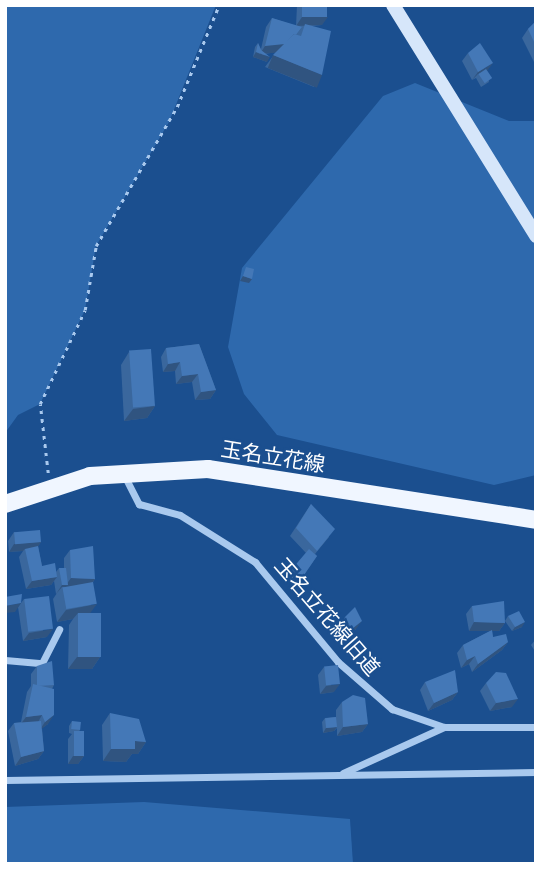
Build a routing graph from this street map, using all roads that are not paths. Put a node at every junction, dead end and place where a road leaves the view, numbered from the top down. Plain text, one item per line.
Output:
1 (393, 5) edge
2 (536, 236) edge
3 (123, 471) junction
4 (5, 504) edge
5 (536, 520) edge
6 (59, 629) dead end
7 (5, 660) edge
8 (444, 727) junction
9 (536, 727) edge
10 (536, 772) edge
11 (339, 774) junction
12 (5, 780) edge

1 - 2 street
3 - 4 main road, 玉名立花線
3 - 5 main road, 玉名立花線
3 - 8 street, 玉名立花線旧道
6 - 7 street
8 - 9 street, 玉名立花線旧道
8 - 11 street
10 - 11 street
11 - 12 street

